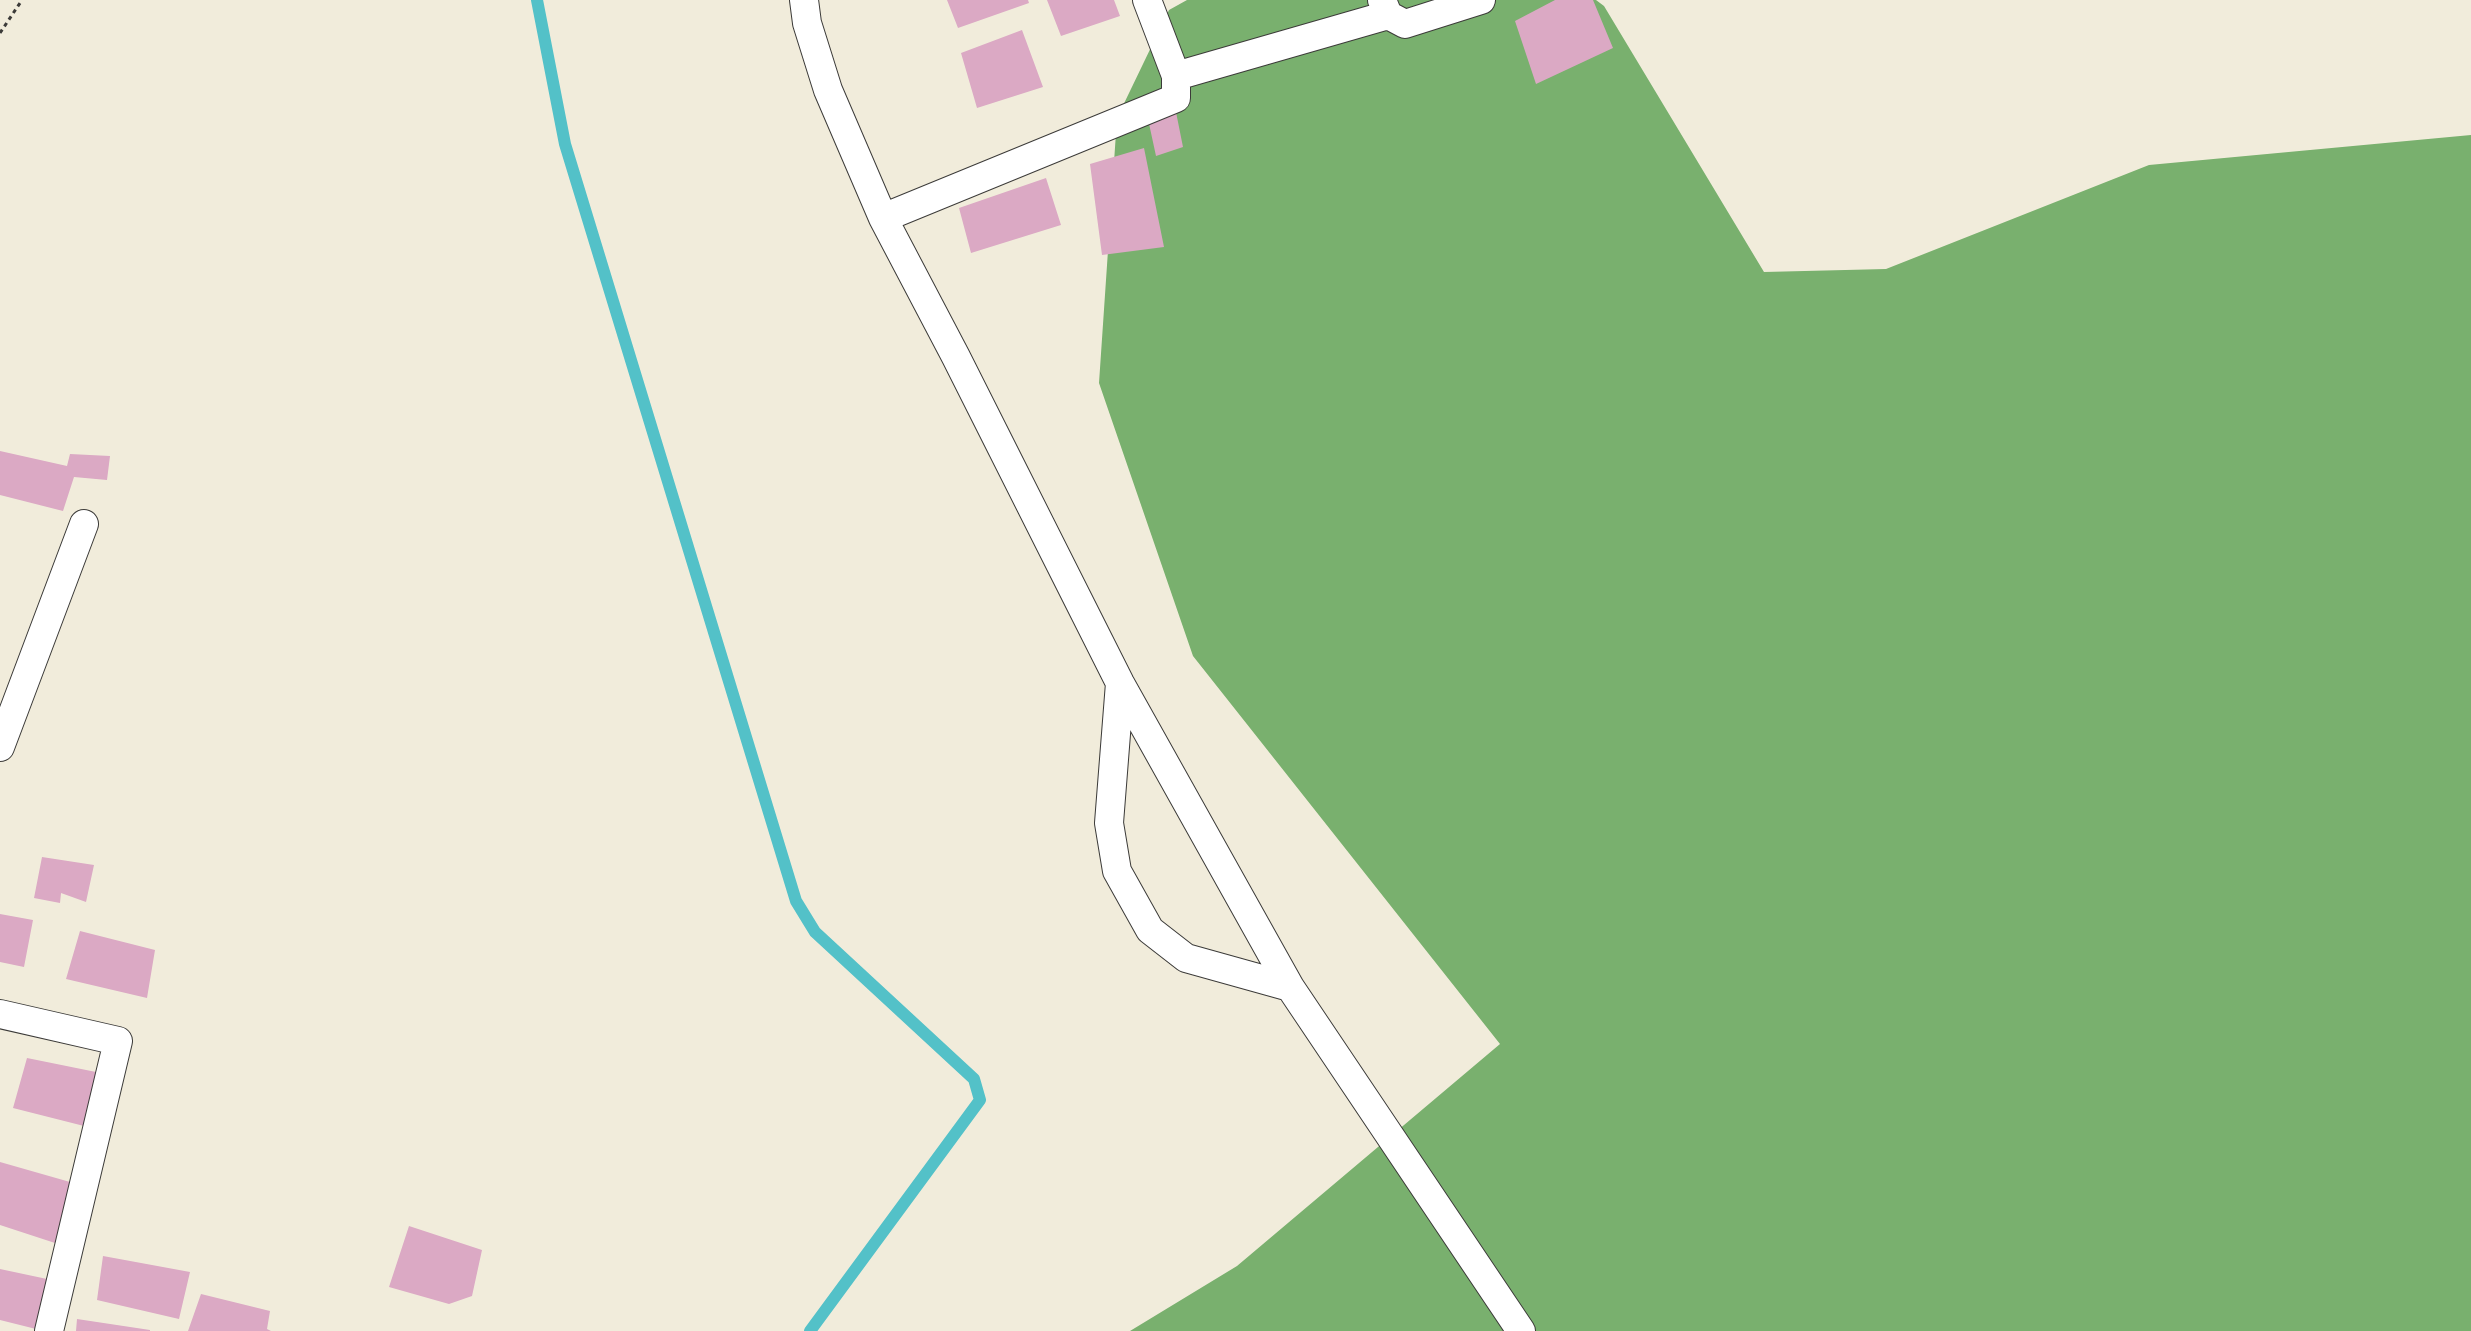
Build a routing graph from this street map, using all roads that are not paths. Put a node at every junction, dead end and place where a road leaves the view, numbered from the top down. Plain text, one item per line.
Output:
1 (804, 0) edge
2 (1147, 0) edge
3 (1481, 0) edge
4 (1385, 7) edge
5 (1176, 76) junction
6 (883, 218) junction
7 (84, 524) dead end
8 (1120, 683) junction
9 (0, 747) edge
10 (1290, 987) junction
11 (0, 1014) edge
12 (49, 1331) edge
13 (1521, 1331) edge

1 - 6 street
2 - 5 street
3 - 4 street
4 - 5 street
5 - 6 street
6 - 8 street
7 - 9 street
8 - 10 street
8 - 10 street
10 - 13 street
11 - 12 street

